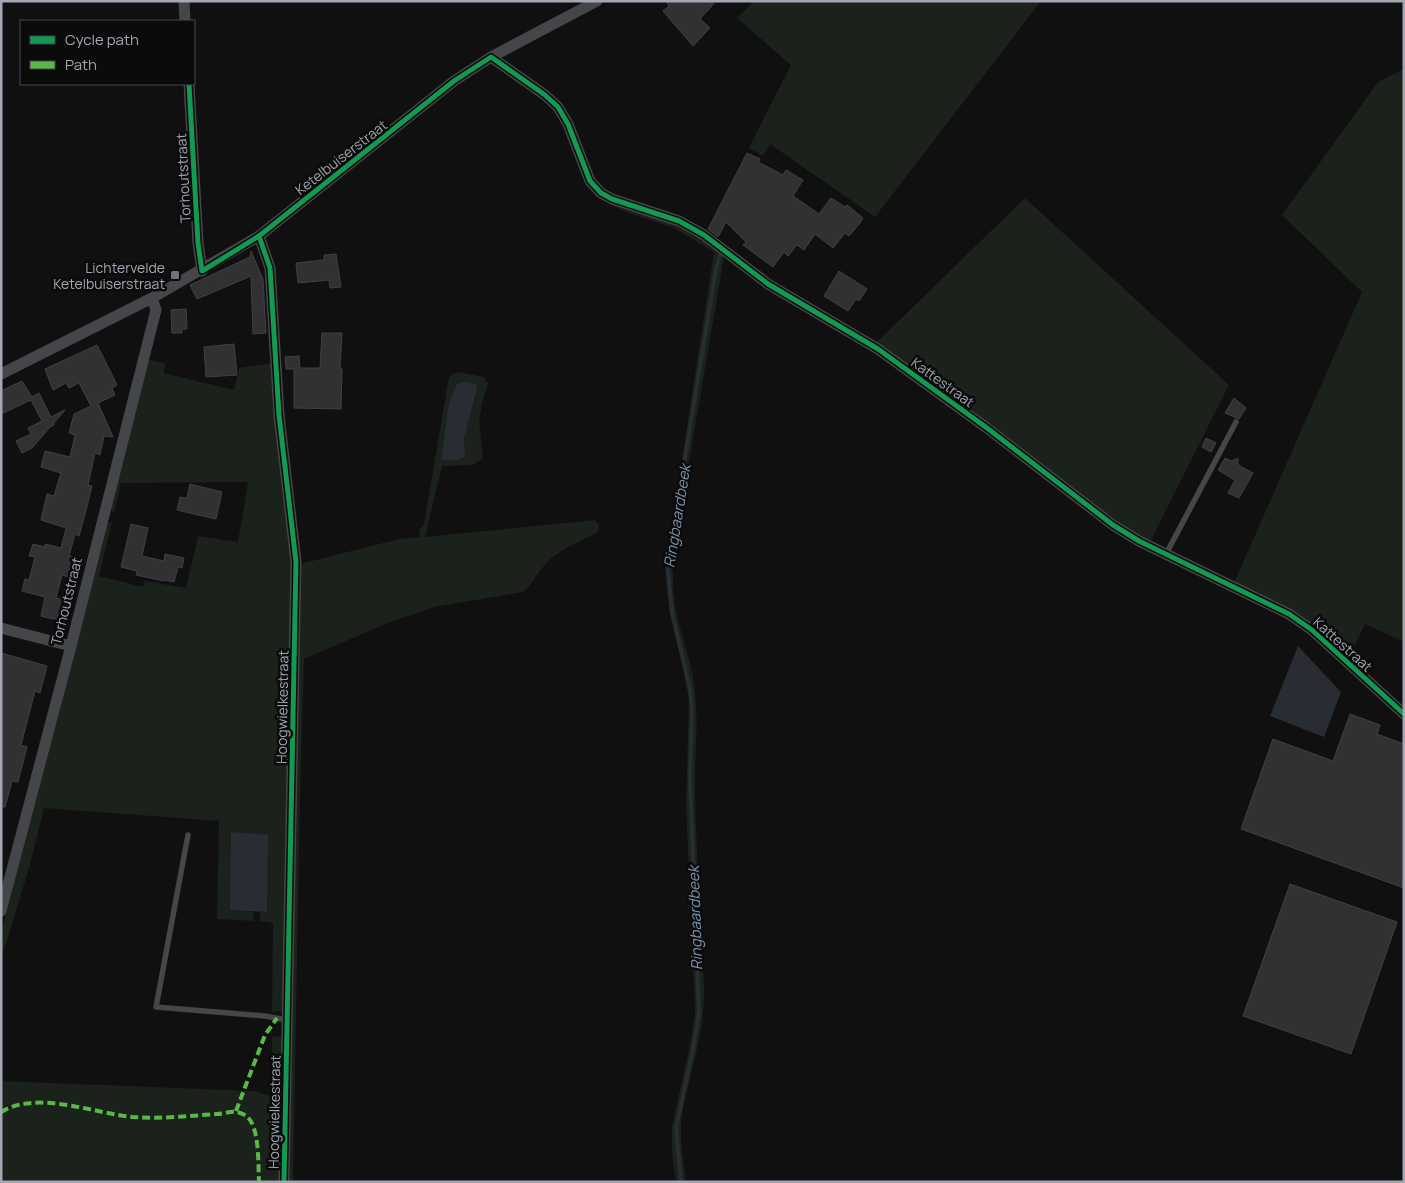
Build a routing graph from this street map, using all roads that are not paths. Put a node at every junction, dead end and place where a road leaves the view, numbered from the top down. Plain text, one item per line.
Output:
1 (184, 1) edge
2 (597, 1) edge
3 (185, 20) edge
4 (491, 57) junction
5 (188, 85) edge
6 (259, 236) junction
7 (202, 270) junction
8 (152, 298) junction
9 (1, 374) edge
10 (1236, 422) dead end
11 (1166, 554) junction
12 (1, 628) edge
13 (71, 646) junction
14 (1404, 714) edge
15 (188, 835) dead end
16 (1, 911) edge
17 (287, 1020) junction
18 (284, 1182) edge

1 - 3 street
2 - 4 street, Ketelbuiserstraat
4 - 6 street, Ketelbuiserstraat
4 - 11 street, Kattestraat
5 - 7 street, Torhoutstraat
6 - 7 street, Ketelbuiserstraat
6 - 17 street, Hoogwielkestraat
7 - 8 street, Ketelbuiserstraat
8 - 9 street, Ketelbuiserstraat
8 - 13 street, Torhoutstraat
10 - 11 lane
11 - 14 street, Kattestraat
12 - 13 street
13 - 16 street, Torhoutstraat
15 - 17 lane
17 - 18 street, Hoogwielkestraat

